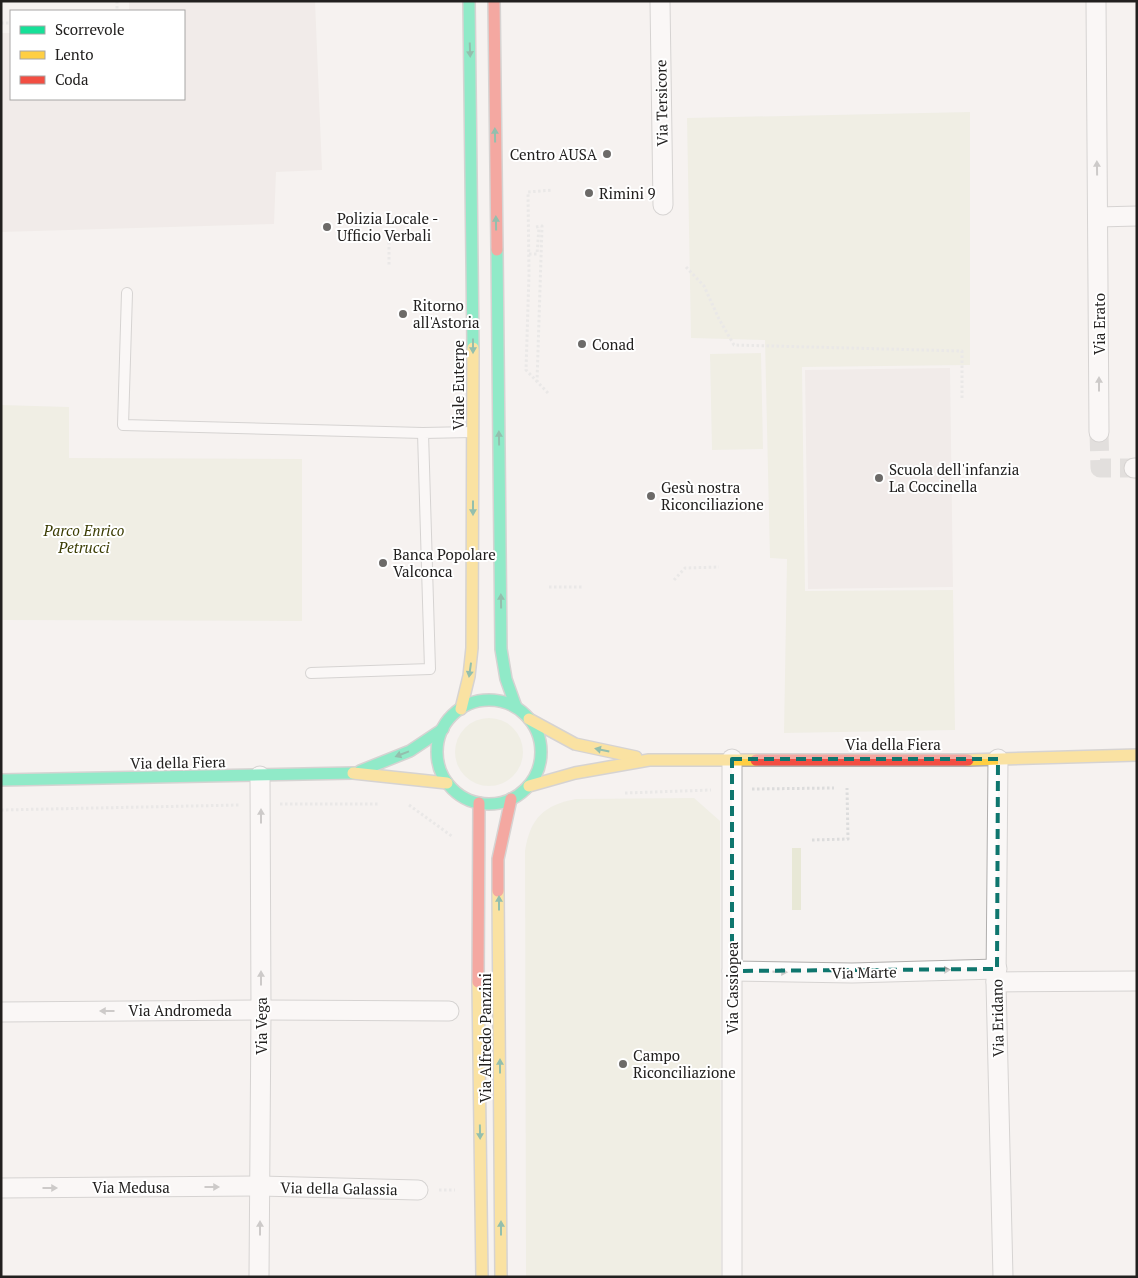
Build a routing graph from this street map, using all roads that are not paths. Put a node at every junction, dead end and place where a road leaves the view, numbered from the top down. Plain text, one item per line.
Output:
1 (469, 1) edge
2 (494, 1) edge
3 (660, 1) edge
4 (1096, 1) edge
5 (663, 205) dead end
6 (1098, 216) junction
7 (1137, 216) edge
8 (127, 293) dead end
9 (473, 432) junction
10 (1100, 432) tunnel mouth
11 (423, 433) junction
12 (311, 673) dead end
13 (516, 707) junction
14 (461, 708) junction
15 (529, 719) junction
16 (443, 729) junction
17 (1137, 755) edge
18 (998, 758) junction
19 (732, 759) junction
20 (650, 760) junction
21 (354, 773) junction
22 (260, 776) junction
23 (1, 780) edge
24 (447, 783) junction
25 (529, 786) junction
26 (511, 800) junction
27 (480, 803) junction
28 (732, 971) junction
29 (996, 975) junction
30 (1137, 981) edge
31 (261, 1010) junction
32 (449, 1011) dead end
33 (1, 1012) edge
34 (260, 1186) junction
35 (1, 1188) edge
36 (418, 1190) road end
37 (259, 1277) edge
38 (482, 1277) edge
39 (501, 1277) edge
40 (732, 1277) edge
41 (1003, 1277) edge

1 -> 9 main road, Viale Euterpe
13 -> 2 main road
3 - 5 street, Via Tersicore
6 -> 4 street, Via Erato
6 - 7 street
10 -> 6 street, Via Erato
8 - 11 lane
9 - 11 lane
9 -> 14 main road, Viale Euterpe
11 - 12 lane
13 - 14 main road
13 - 15 main road
14 - 16 main road
20 -> 15 main road, Via della Fiera
15 - 25 main road
16 -> 21 main road, Via della Fiera
16 - 24 main road
17 - 18 main road, Via della Fiera
18 - 19 main road, Via della Fiera
18 - 29 street, Via Eridano
19 - 20 main road, Via della Fiera
19 - 28 street, Via Cassiopea
20 - 25 main road, Via della Fiera
21 - 22 main road, Via della Fiera
21 - 24 main road, Via della Fiera
22 - 23 main road, Via della Fiera
31 -> 22 street, Via Vega
24 - 27 main road
25 - 26 main road
26 - 27 main road
39 -> 26 main road, Via Alfredo Panzini
27 -> 38 main road, Via Alfredo Panzini
28 -> 29 street, Via Marte
28 - 40 street, Via Cassiopea
29 - 30 street, Via Marte
29 - 41 street, Via Eridano
31 - 32 street, Via Andromeda
31 -> 33 street, Via Andromeda
31 - 34 street, Via Vega
35 -> 34 street, Via Medusa
34 - 36 street, Via della Galassia
37 -> 34 street, Via Vega

